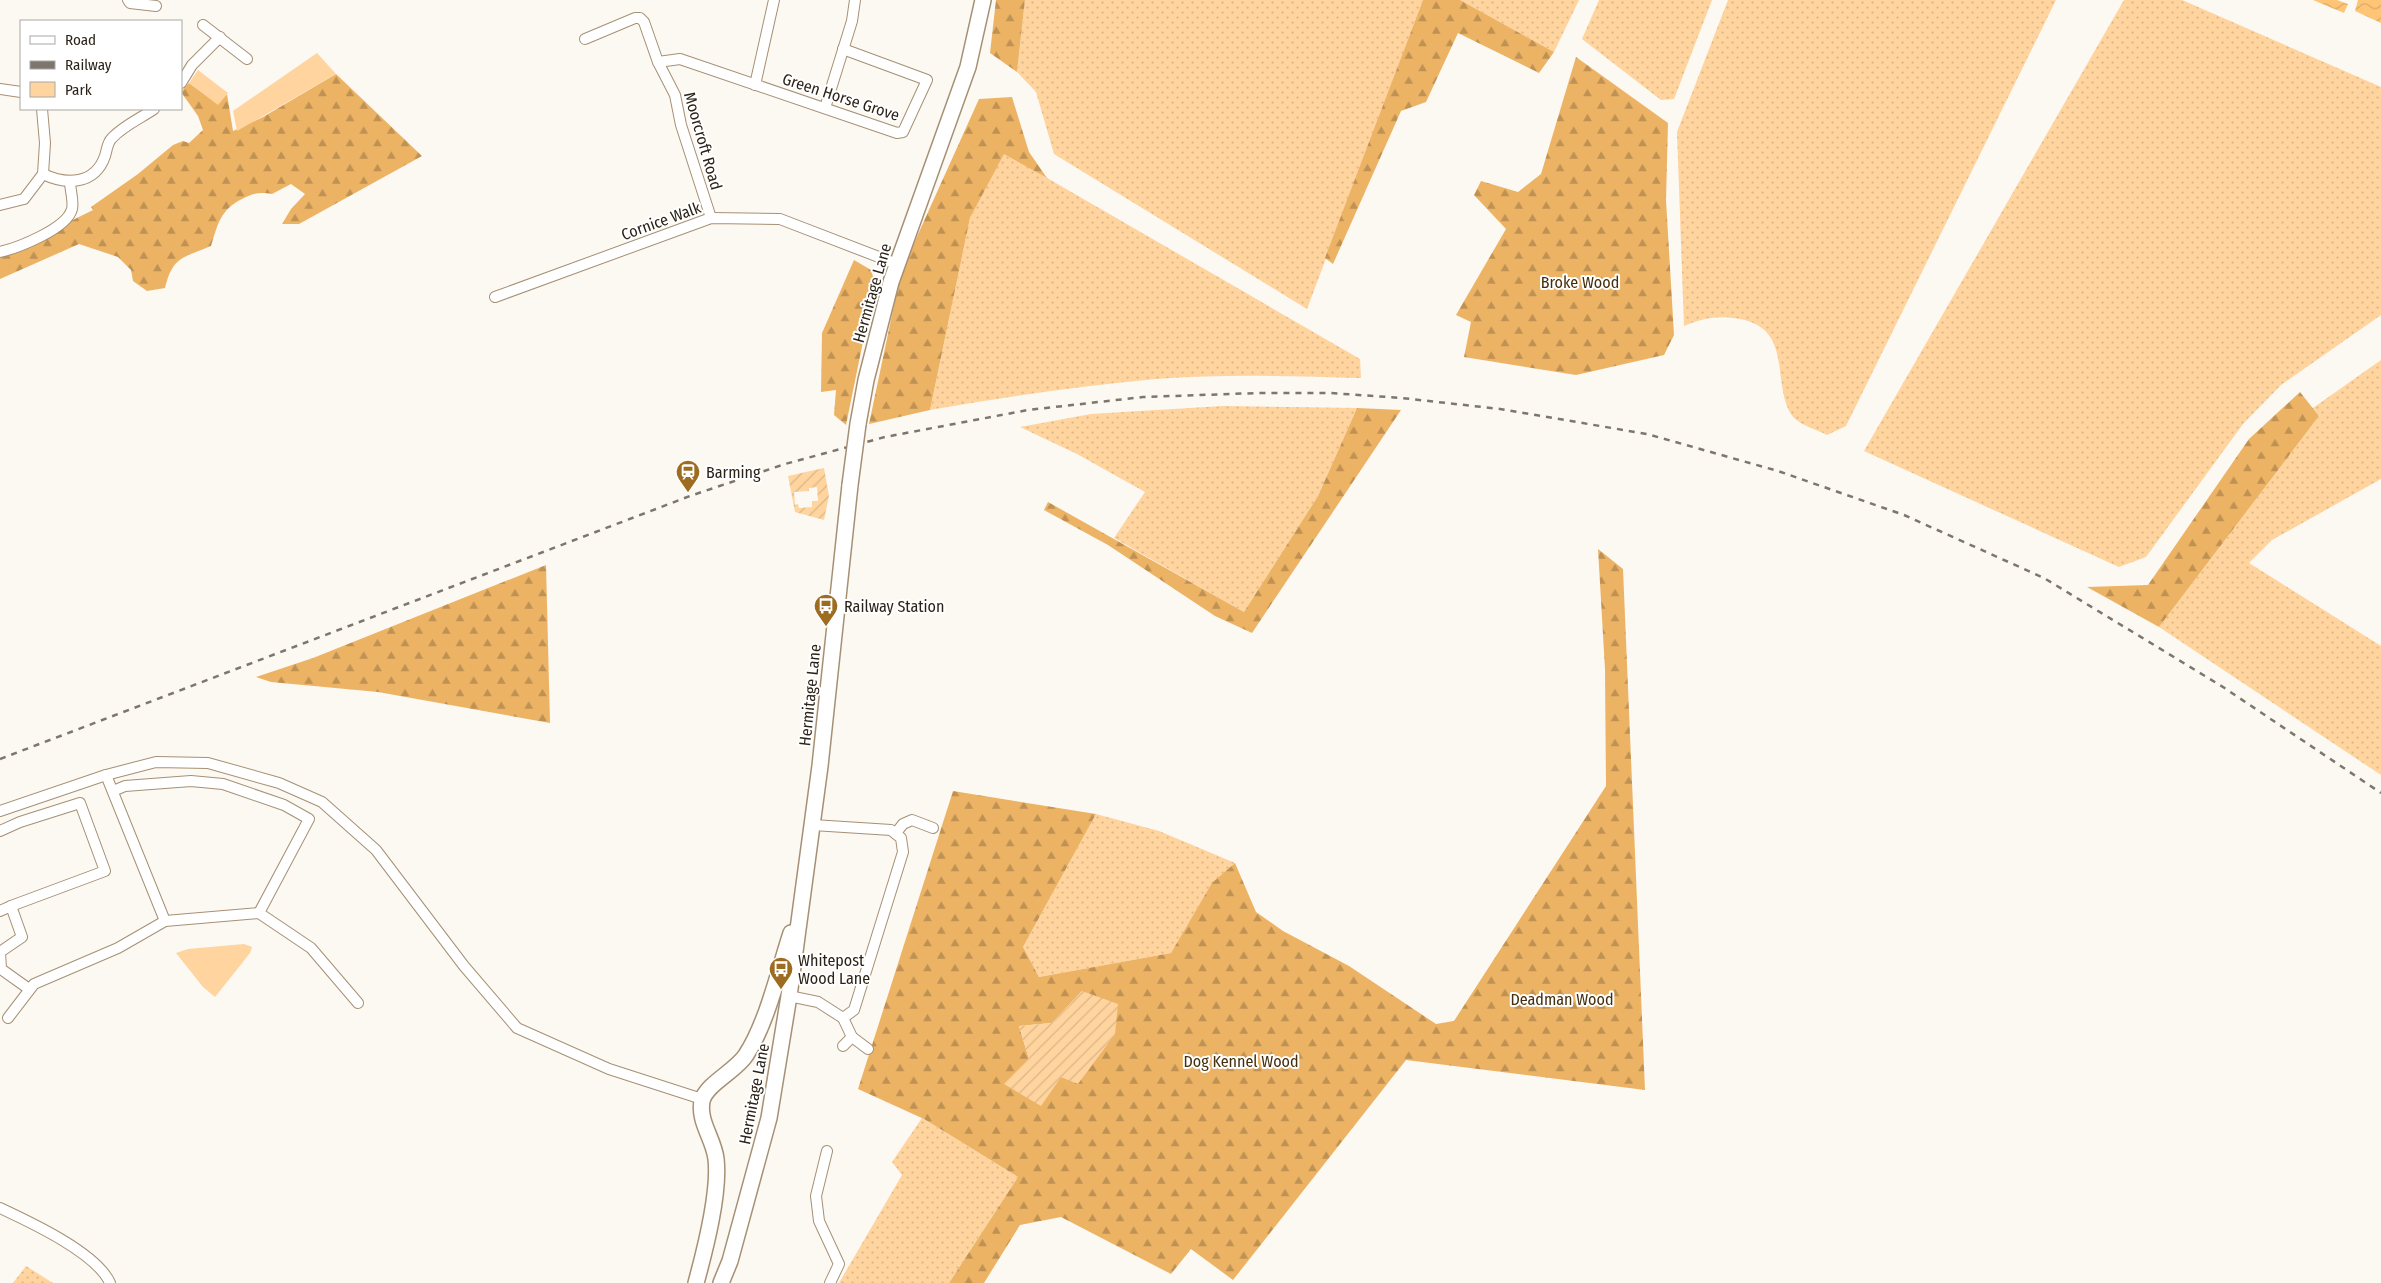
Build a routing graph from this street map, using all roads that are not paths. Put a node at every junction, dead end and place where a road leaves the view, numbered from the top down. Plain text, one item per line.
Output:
1 (128, 0) edge
2 (774, 0) edge
3 (855, 0) edge
4 (983, 0) edge
5 (156, 6) dead end
6 (203, 25) dead end
7 (220, 37) junction
8 (585, 39) dead end
9 (844, 49) junction
10 (247, 59) dead end
11 (658, 62) junction
12 (182, 81) edge
13 (755, 84) junction
14 (0, 90) edge
15 (20, 92) edge
16 (825, 108) junction
17 (42, 110) edge
18 (153, 110) edge
19 (43, 174) junction
20 (70, 182) junction
21 (0, 205) edge
22 (711, 218) junction
23 (0, 252) edge
24 (897, 264) junction
25 (495, 297) dead end
26 (106, 774) junction
27 (113, 791) junction
28 (0, 811) edge
29 (813, 825) junction
30 (933, 828) dead end
31 (0, 831) edge
32 (896, 833) junction
33 (802, 900) junction
34 (11, 906) junction
35 (0, 911) edge
36 (259, 913) junction
37 (165, 922) junction
38 (29, 989) junction
39 (789, 996) junction
40 (358, 1003) dead end
41 (8, 1018) dead end
42 (843, 1018) junction
43 (852, 1037) junction
44 (844, 1046) dead end
45 (868, 1048) dead end
46 (702, 1099) junction
47 (827, 1151) dead end
48 (0, 1208) edge
49 (110, 1283) edge
50 (696, 1283) edge
51 (721, 1283) edge
52 (830, 1283) edge

1 - 5 street
2 - 13 street
3 - 9 street
4 - 24 main road, Hermitage Lane
6 - 7 street
7 - 10 street
7 - 12 street
8 - 11 street, Moorcroft Road
9 - 16 street
9 - 16 street, Green Horse Grove
11 - 13 street, Green Horse Grove
11 - 22 street, Moorcroft Road
13 - 16 street, Green Horse Grove
14 - 15 street
17 - 19 street
18 - 20 street
19 - 20 street
19 - 21 street
20 - 23 street
22 - 24 street, Cornice Walk
22 - 25 street, Cornice Walk
24 - 29 main road, Hermitage Lane, bridge
26 - 27 street
26 - 28 street
26 - 46 street
27 - 36 street
27 - 37 street
29 - 32 street
29 - 33 main road, Hermitage Lane
30 - 32 street
31 - 34 street
32 - 42 street
33 - 39 main road, Hermitage Lane
33 - 46 main road
34 - 35 street
34 - 38 street
36 - 37 street
36 - 40 street
37 - 38 street
38 - 41 street
39 - 42 street
39 - 51 main road, Hermitage Lane
42 - 43 street
43 - 44 street
43 - 45 street
46 - 50 main road
47 - 52 street
48 - 49 street

